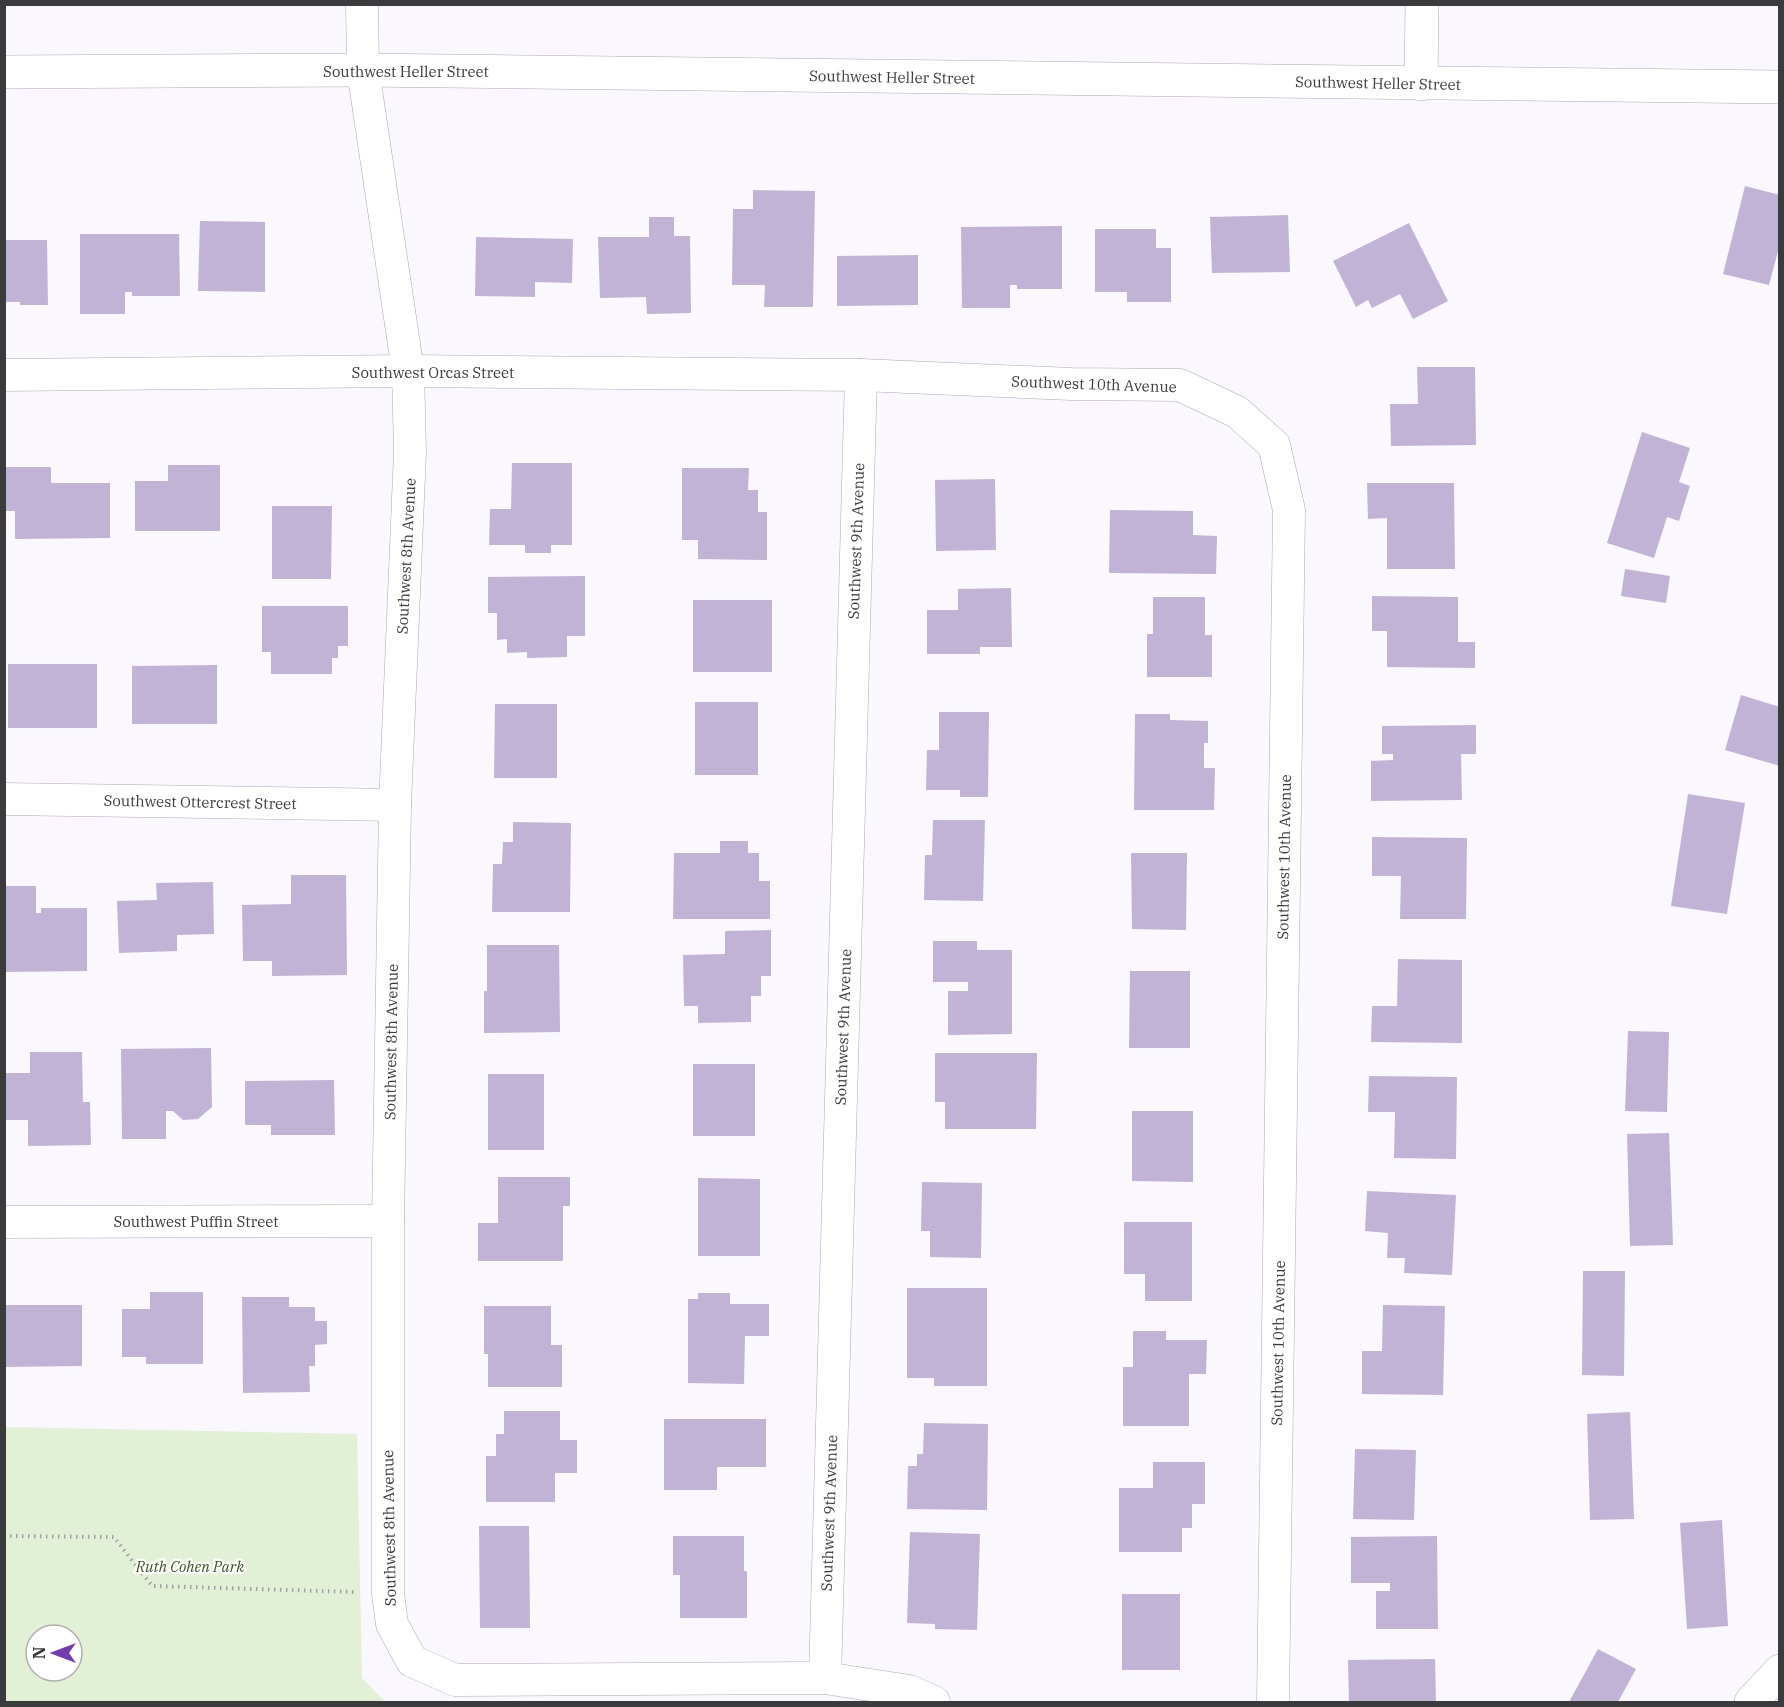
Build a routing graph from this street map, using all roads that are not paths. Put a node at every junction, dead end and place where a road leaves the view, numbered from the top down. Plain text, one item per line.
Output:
1 (362, 4) edge
2 (1422, 4) edge
3 (363, 70) junction
4 (4, 72) edge
5 (1421, 84) junction
6 (1779, 87) edge
7 (408, 371) junction
8 (4, 375) edge
9 (861, 375) junction
10 (4, 799) edge
11 (395, 805) junction
12 (388, 1221) junction
13 (4, 1222) edge
14 (1779, 1671) edge
15 (825, 1678) junction
16 (934, 1702) edge
17 (1273, 1702) edge
18 (1751, 1702) edge

1 - 3 street, Southwest 8th Avenue
2 - 5 street
3 - 4 street, Southwest Heller Street
3 - 5 street, Southwest Heller Street
3 - 7 street, Southwest 8th Avenue
5 - 6 street, Southwest Heller Street
7 - 8 street, Southwest Orcas Street
7 - 9 street, Southwest Orcas Street
7 - 11 street, Southwest 8th Avenue
9 - 15 street, Southwest 9th Avenue
9 - 17 street, Southwest 10th Avenue
10 - 11 street, Southwest Ottercrest Street
11 - 12 street, Southwest 8th Avenue
12 - 13 street, Southwest Puffin Street
12 - 15 street, Southwest 8th Avenue
14 - 18 street
15 - 16 street, Southwest 8th Avenue

